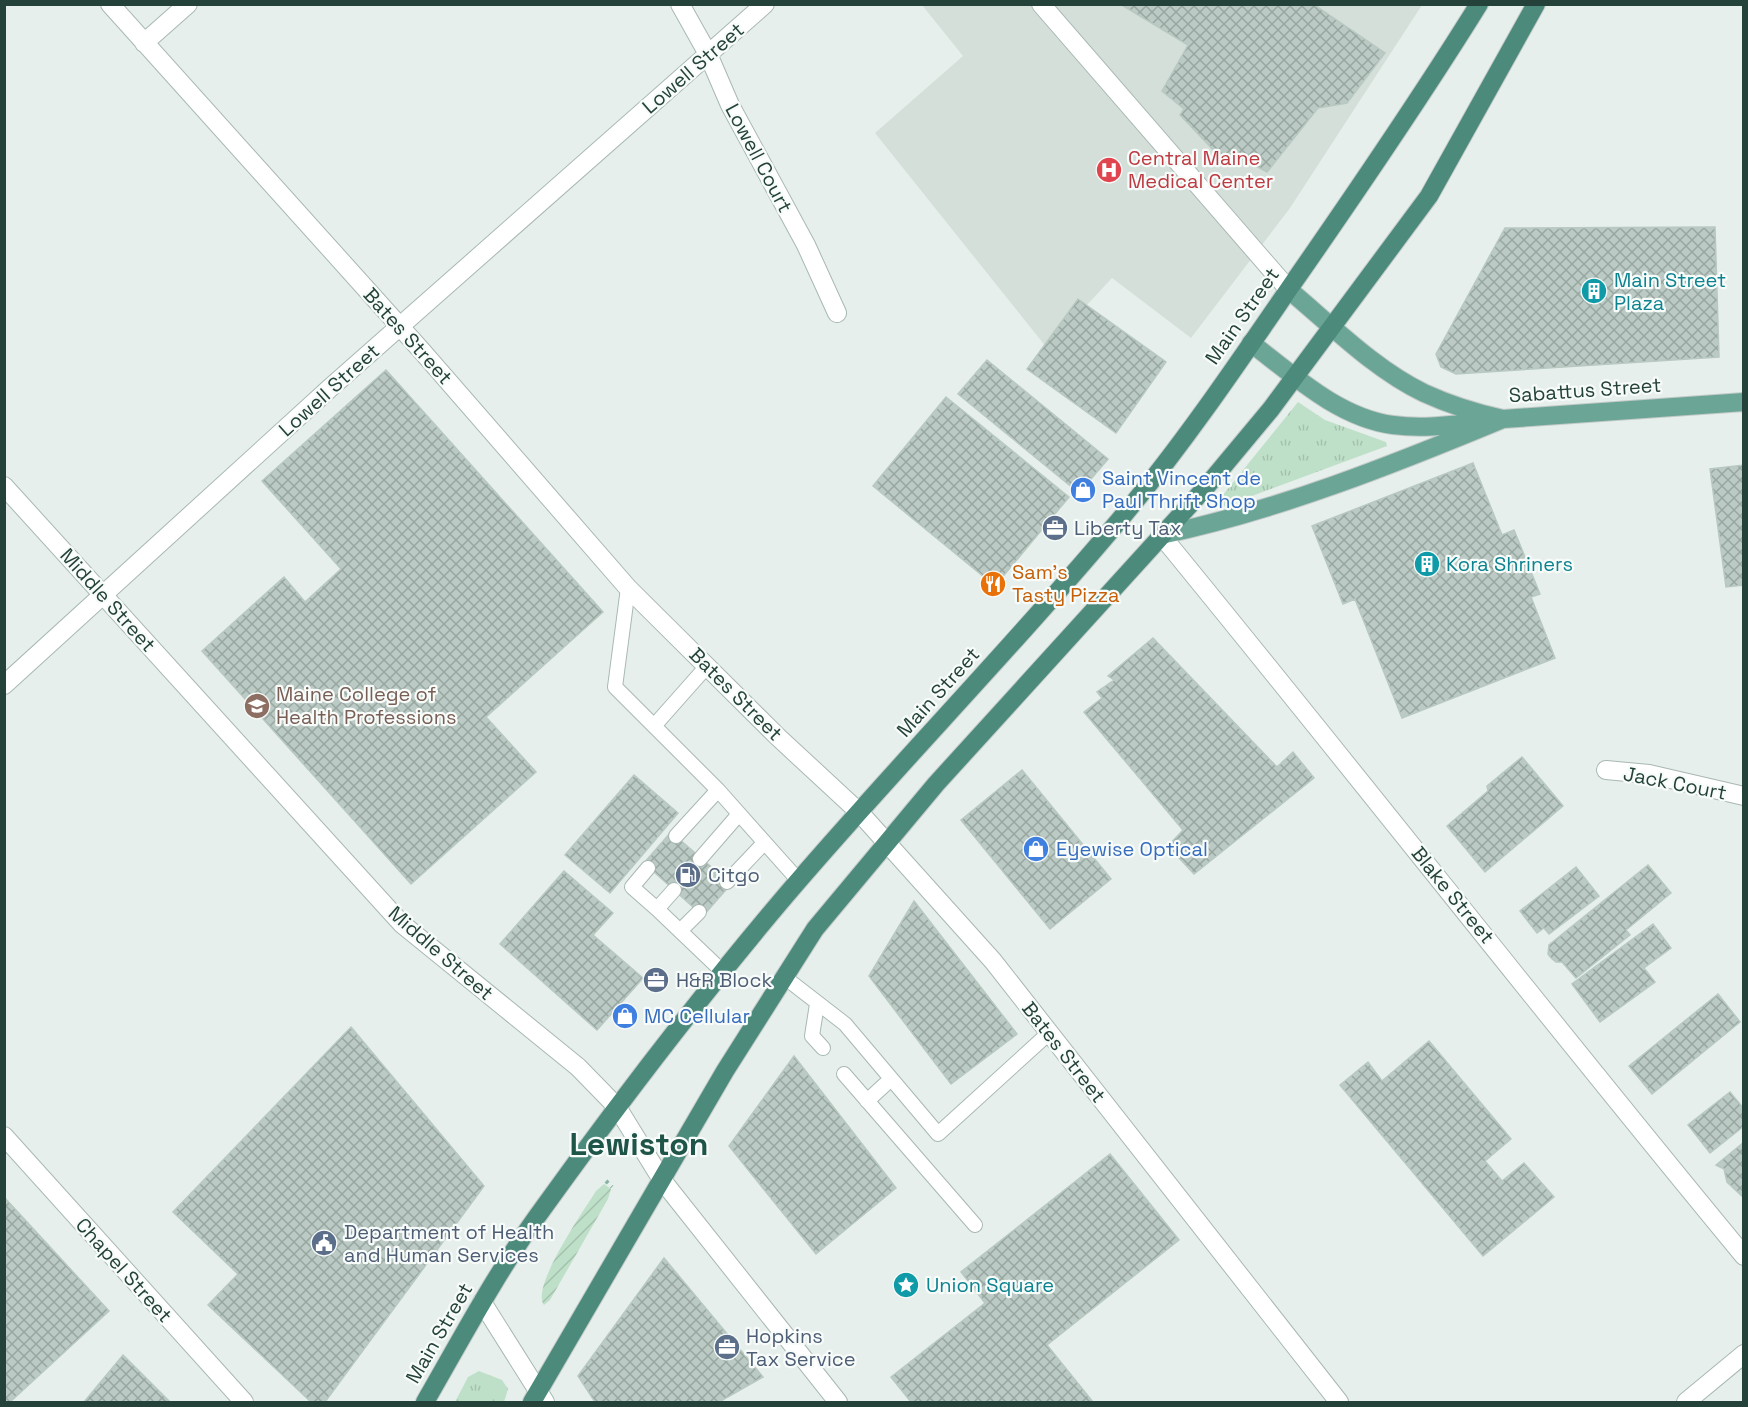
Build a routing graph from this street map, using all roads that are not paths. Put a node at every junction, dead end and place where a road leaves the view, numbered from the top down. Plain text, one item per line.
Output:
1 (110, 4) edge
2 (188, 4) edge
3 (680, 4) edge
4 (765, 4) edge
5 (1041, 4) edge
6 (1479, 4) edge
7 (1536, 4) edge
8 (144, 43) junction
9 (708, 54) junction
10 (1289, 290) junction
11 (837, 313) dead end
12 (400, 326) junction
13 (1334, 327) junction
14 (1251, 344) junction
15 (1296, 376) junction
16 (1743, 402) edge
17 (1503, 419) junction
18 (4, 486) edge
19 (1161, 535) junction
20 (628, 588) junction
21 (104, 596) junction
22 (708, 665) junction
23 (4, 685) edge
24 (654, 726) junction
25 (1606, 770) dead end
26 (717, 790) junction
27 (1743, 796) edge
28 (860, 813) junction
29 (739, 814) junction
30 (676, 836) dead end
31 (764, 843) junction
32 (887, 843) junction
33 (700, 859) dead end
34 (648, 868) dead end
35 (798, 881) junction
36 (727, 882) dead end
37 (674, 890) dead end
38 (657, 909) junction
39 (699, 912) dead end
40 (680, 931) junction
41 (723, 972) junction
42 (783, 976) junction
43 (817, 1004) junction
44 (1049, 1033) junction
45 (823, 1048) dead end
46 (844, 1074) dead end
47 (891, 1078) junction
48 (867, 1101) junction
49 (617, 1107) junction
50 (4, 1136) edge
51 (662, 1180) junction
52 (975, 1225) dead end
53 (1743, 1256) edge
54 (482, 1302) junction
55 (1743, 1354) edge
56 (539, 1399) edge
57 (244, 1402) edge
58 (425, 1402) edge
59 (838, 1402) edge
60 (1339, 1402) edge
61 (1686, 1402) edge

1 - 8 street, Bates Street
2 - 8 street
3 - 9 street, Lowell Court
4 - 9 street, Lowell Street
5 - 10 street
6 - 10 highway, Main Street
7 - 13 highway
8 - 12 street, Bates Street
9 - 11 street, Lowell Court
9 - 12 street, Lowell Street
10 - 13 main road, Sabattus Street
10 - 14 highway, Main Street
12 - 20 street, Bates Street
12 - 21 street, Lowell Street
13 - 15 highway
13 - 17 main road, Sabattus Street
14 - 15 main road
14 - 28 highway, Main Street
15 - 17 main road
15 - 19 highway
16 - 17 main road, Sabattus Street
17 - 19 main road
18 - 21 street, Middle Street
19 - 32 highway
19 - 53 street, Blake Street
20 - 22 street, Bates Street
20 - 24 lane
21 - 23 street, Lowell Street
21 - 49 street, Middle Street
22 - 24 lane
22 - 28 street, Bates Street
24 - 26 lane
25 - 27 street, Jack Court
26 - 29 lane
26 - 30 lane
28 - 32 street, Bates Street
28 - 35 highway, Main Street
29 - 31 lane
29 - 33 lane
31 - 35 lane
31 - 36 lane
32 - 42 highway
32 - 44 street, Bates Street
34 - 38 lane
35 - 41 highway, Main Street
37 - 38 lane
38 - 40 lane
39 - 40 lane
40 - 41 lane
41 - 49 highway, Main Street
42 - 43 lane
42 - 51 highway
43 - 45 lane
43 - 47 lane
44 - 47 lane
44 - 60 street, Bates Street
46 - 48 lane
47 - 48 lane
48 - 52 lane
49 - 51 street, Middle Street
49 - 54 highway, Main Street
50 - 57 street, Chapel Street
51 - 56 highway
51 - 59 street, Middle Street
54 - 56 street
54 - 58 highway, Main Street
55 - 61 street

